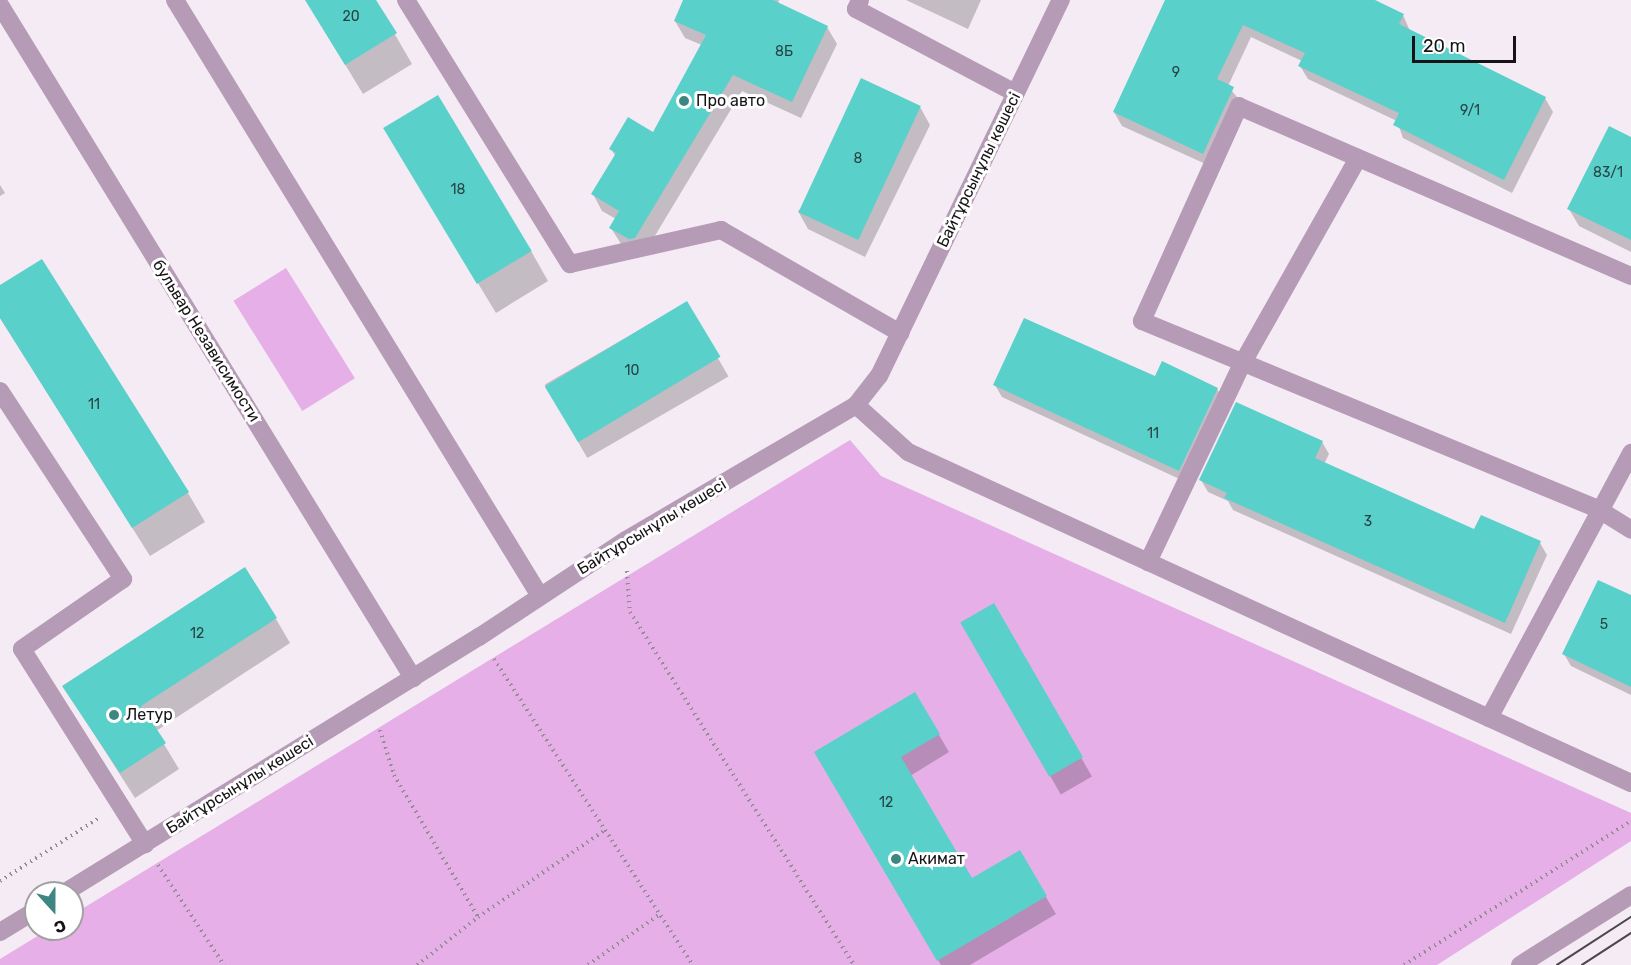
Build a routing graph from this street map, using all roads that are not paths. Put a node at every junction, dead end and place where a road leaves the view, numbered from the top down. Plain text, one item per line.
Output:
1 (176, 0) edge
2 (406, 0) edge
3 (860, 0) edge
4 (1061, 0) edge
5 (0, 5) edge
6 (1015, 93) junction
7 (1358, 158) junction
8 (1631, 276) edge
9 (900, 333) junction
10 (1242, 364) junction
11 (0, 391) edge
12 (856, 405) junction
13 (1631, 453) edge
14 (1598, 509) junction
15 (1631, 530) edge
16 (1148, 562) junction
17 (540, 596) junction
18 (413, 678) junction
19 (1490, 718) junction
20 (1631, 783) edge
21 (145, 844) junction
22 (84, 881) edge
23 (1631, 895) edge
24 (24, 917) edge
25 (0, 932) edge
26 (1520, 965) edge

1 - 17 street
2 - 9 street
3 - 6 street
4 - 6 street, Байтұрсынұлы көшесі
5 - 18 street, бульвар Независимости
6 - 9 street, Байтұрсынұлы көшесі
7 - 8 street
7 - 10 street
7 - 10 street
9 - 12 street, Байтұрсынұлы көшесі
10 - 14 street
10 - 16 street
11 - 21 street
12 - 16 street
12 - 17 street, Байтұрсынұлы көшесі
13 - 14 street
14 - 15 street
14 - 19 street
16 - 19 street
17 - 18 street, Байтұрсынұлы көшесі
18 - 21 street, Байтұрсынұлы көшесі
19 - 20 street
21 - 22 street, Байтұрсынұлы көшесі
23 - 26 street
24 - 25 street

